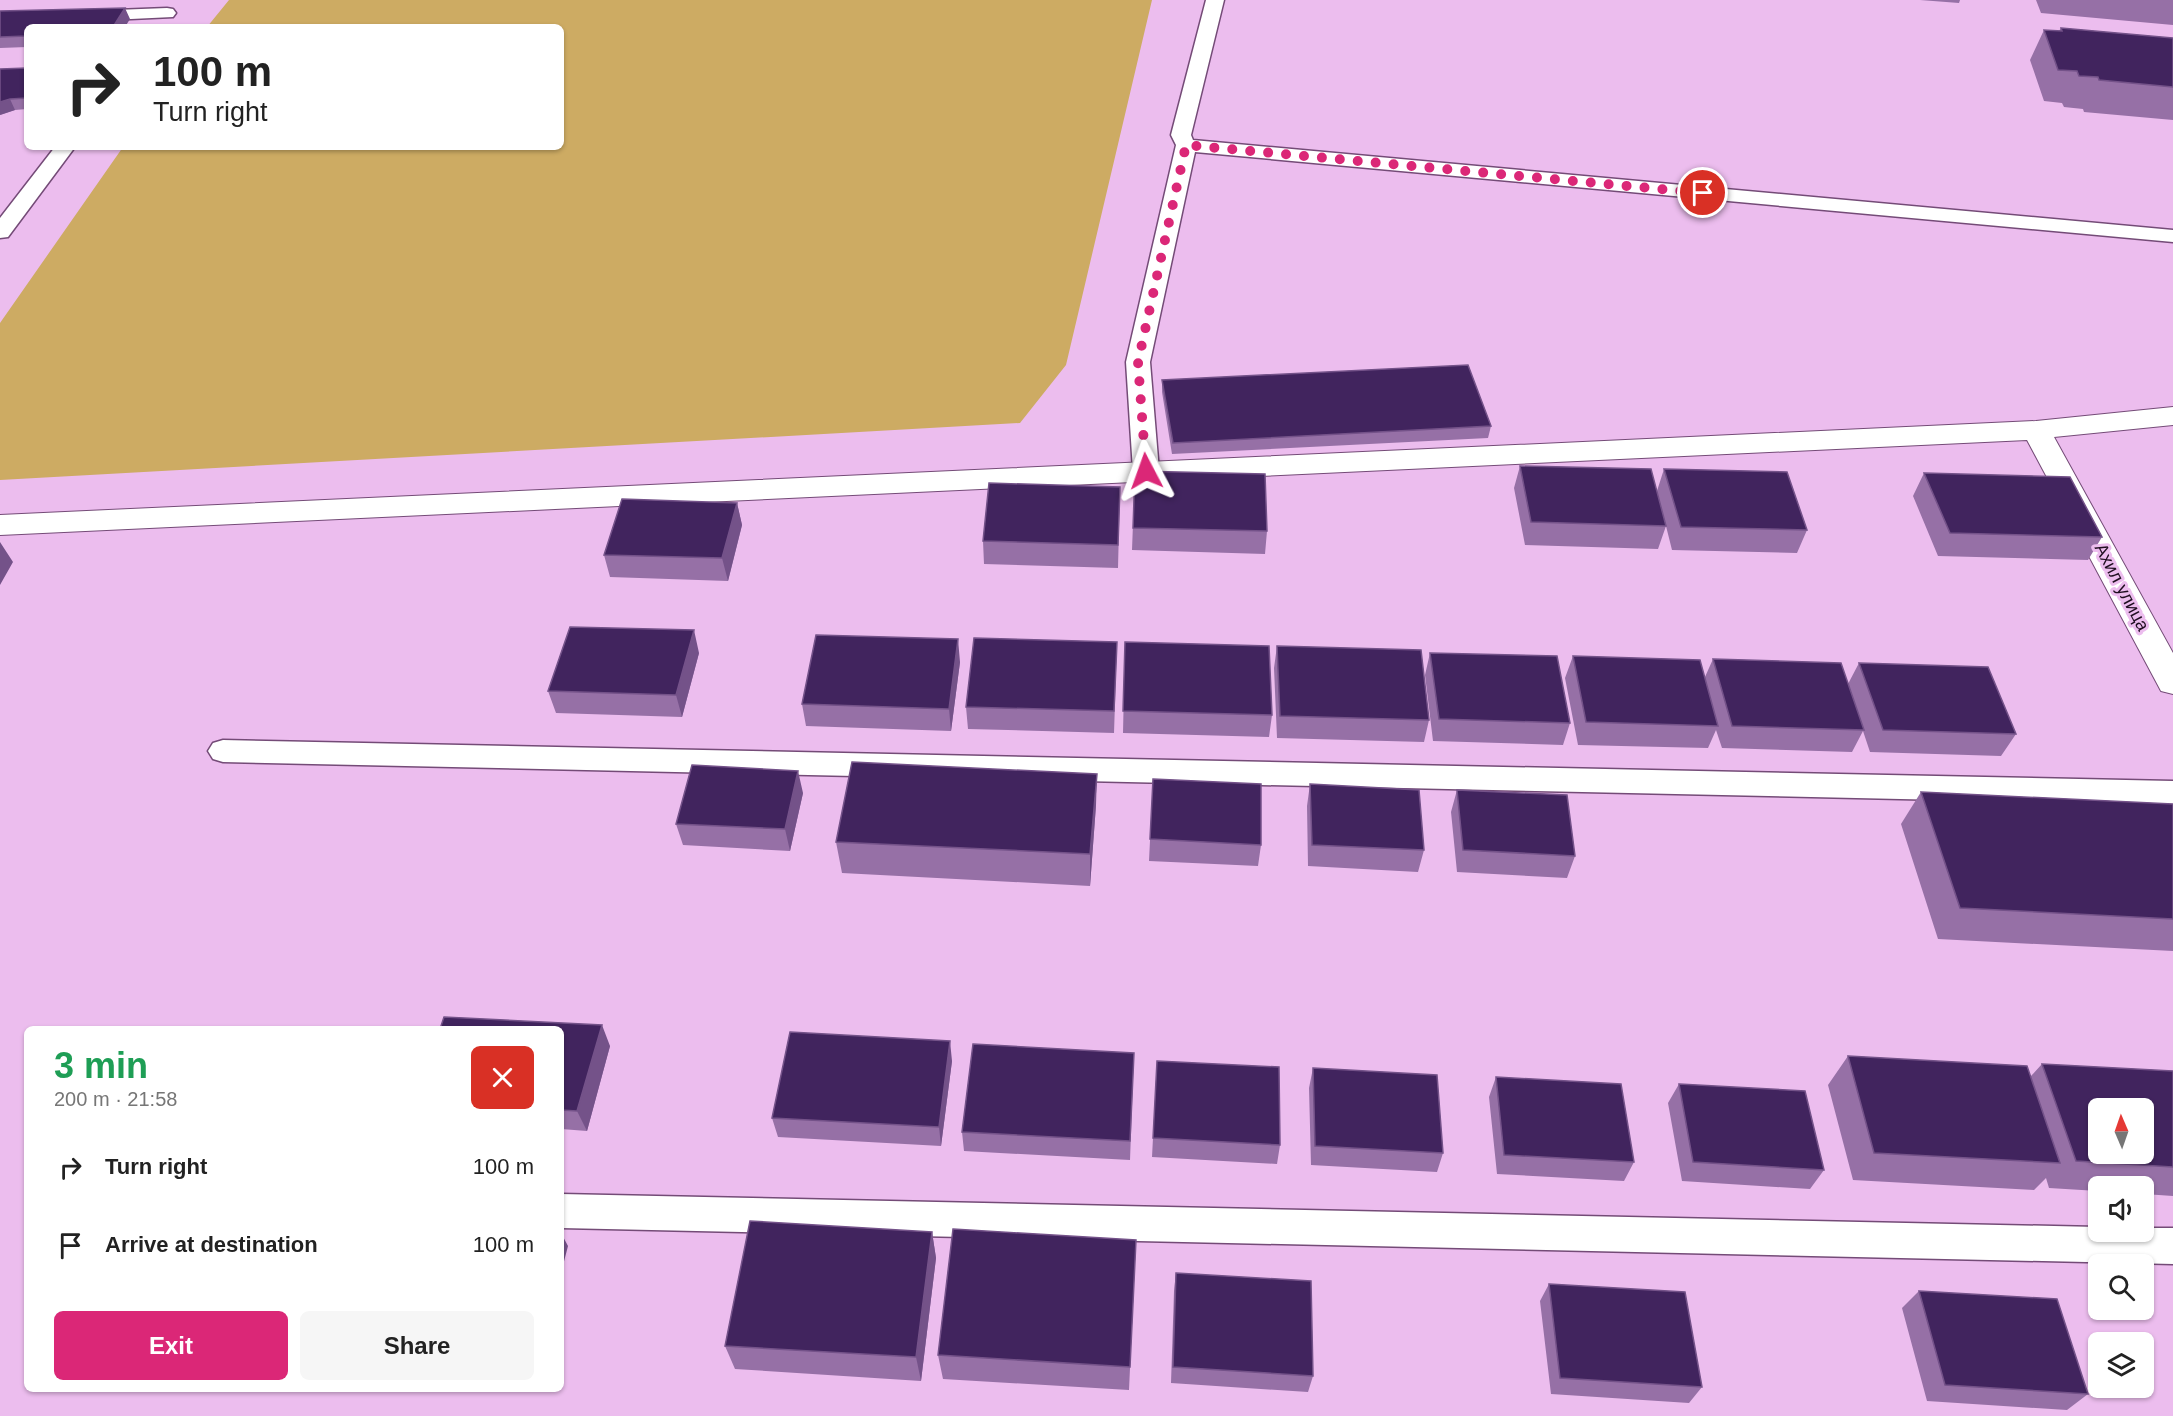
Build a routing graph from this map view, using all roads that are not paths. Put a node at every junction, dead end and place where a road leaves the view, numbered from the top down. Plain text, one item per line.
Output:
1 (182, 0) edge
2 (1215, 0) edge
3 (72, 16) edge
4 (162, 20) edge
5 (1186, 145) junction
6 (63, 150) edge
7 (0, 232) edge
8 (2173, 236) edge
9 (2173, 416) edge
10 (2036, 429) junction
11 (1146, 471) junction
12 (0, 525) edge
13 (2173, 682) edge
14 (223, 751) dead end
15 (2173, 793) edge
16 (564, 1211) edge
17 (2173, 1246) edge

1 - 4 lane
2 - 5 lane
3 - 4 lane
5 - 8 lane
5 - 11 lane
6 - 7 lane
9 - 10 street
10 - 11 street
10 - 13 street, Ахил улица
11 - 12 street
14 - 15 lane
16 - 17 lane

